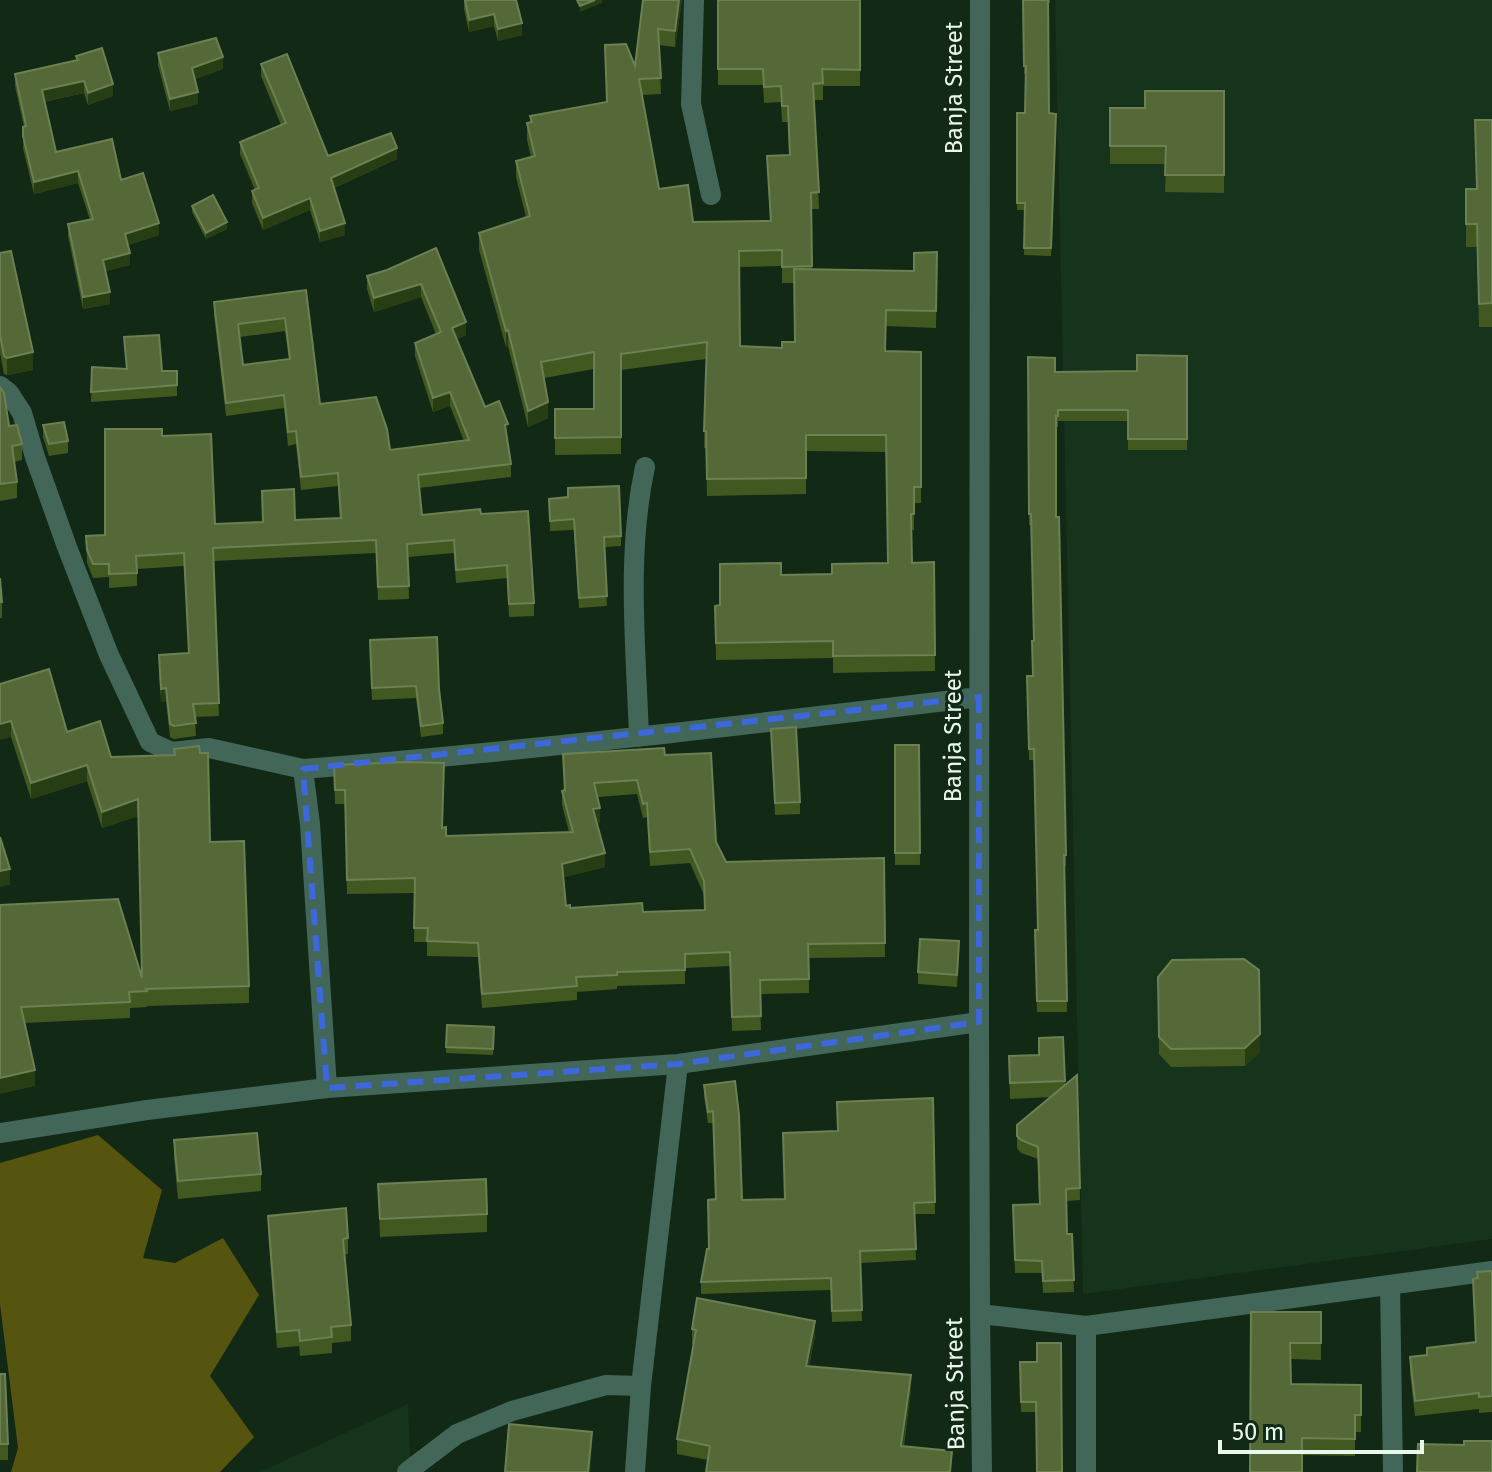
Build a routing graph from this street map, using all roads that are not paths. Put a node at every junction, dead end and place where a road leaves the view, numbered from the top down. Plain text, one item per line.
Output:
1 (694, 0) edge
2 (980, 0) edge
3 (711, 195) dead end
4 (0, 386) edge
5 (645, 467) dead end
6 (979, 697) junction
7 (639, 737) junction
8 (303, 769) junction
9 (979, 1022) junction
10 (678, 1064) junction
11 (327, 1088) junction
12 (0, 1133) edge
13 (1492, 1271) edge
14 (1390, 1285) junction
15 (980, 1314) junction
16 (1086, 1326) junction
17 (641, 1386) junction
18 (407, 1472) edge
19 (635, 1472) edge
20 (982, 1472) edge
21 (1086, 1472) edge
22 (1393, 1472) edge

1 - 3 street
2 - 6 street, Banja Street
4 - 8 street
5 - 7 street
6 - 7 street
6 - 9 street, Banja Street
7 - 8 street
8 - 11 street
9 - 10 street
9 - 15 street, Banja Street
10 - 11 street
10 - 17 street
11 - 12 street
13 - 14 street
14 - 16 street
14 - 22 street
15 - 16 street
15 - 20 street, Banja Street
16 - 21 street
17 - 18 street
17 - 19 street

